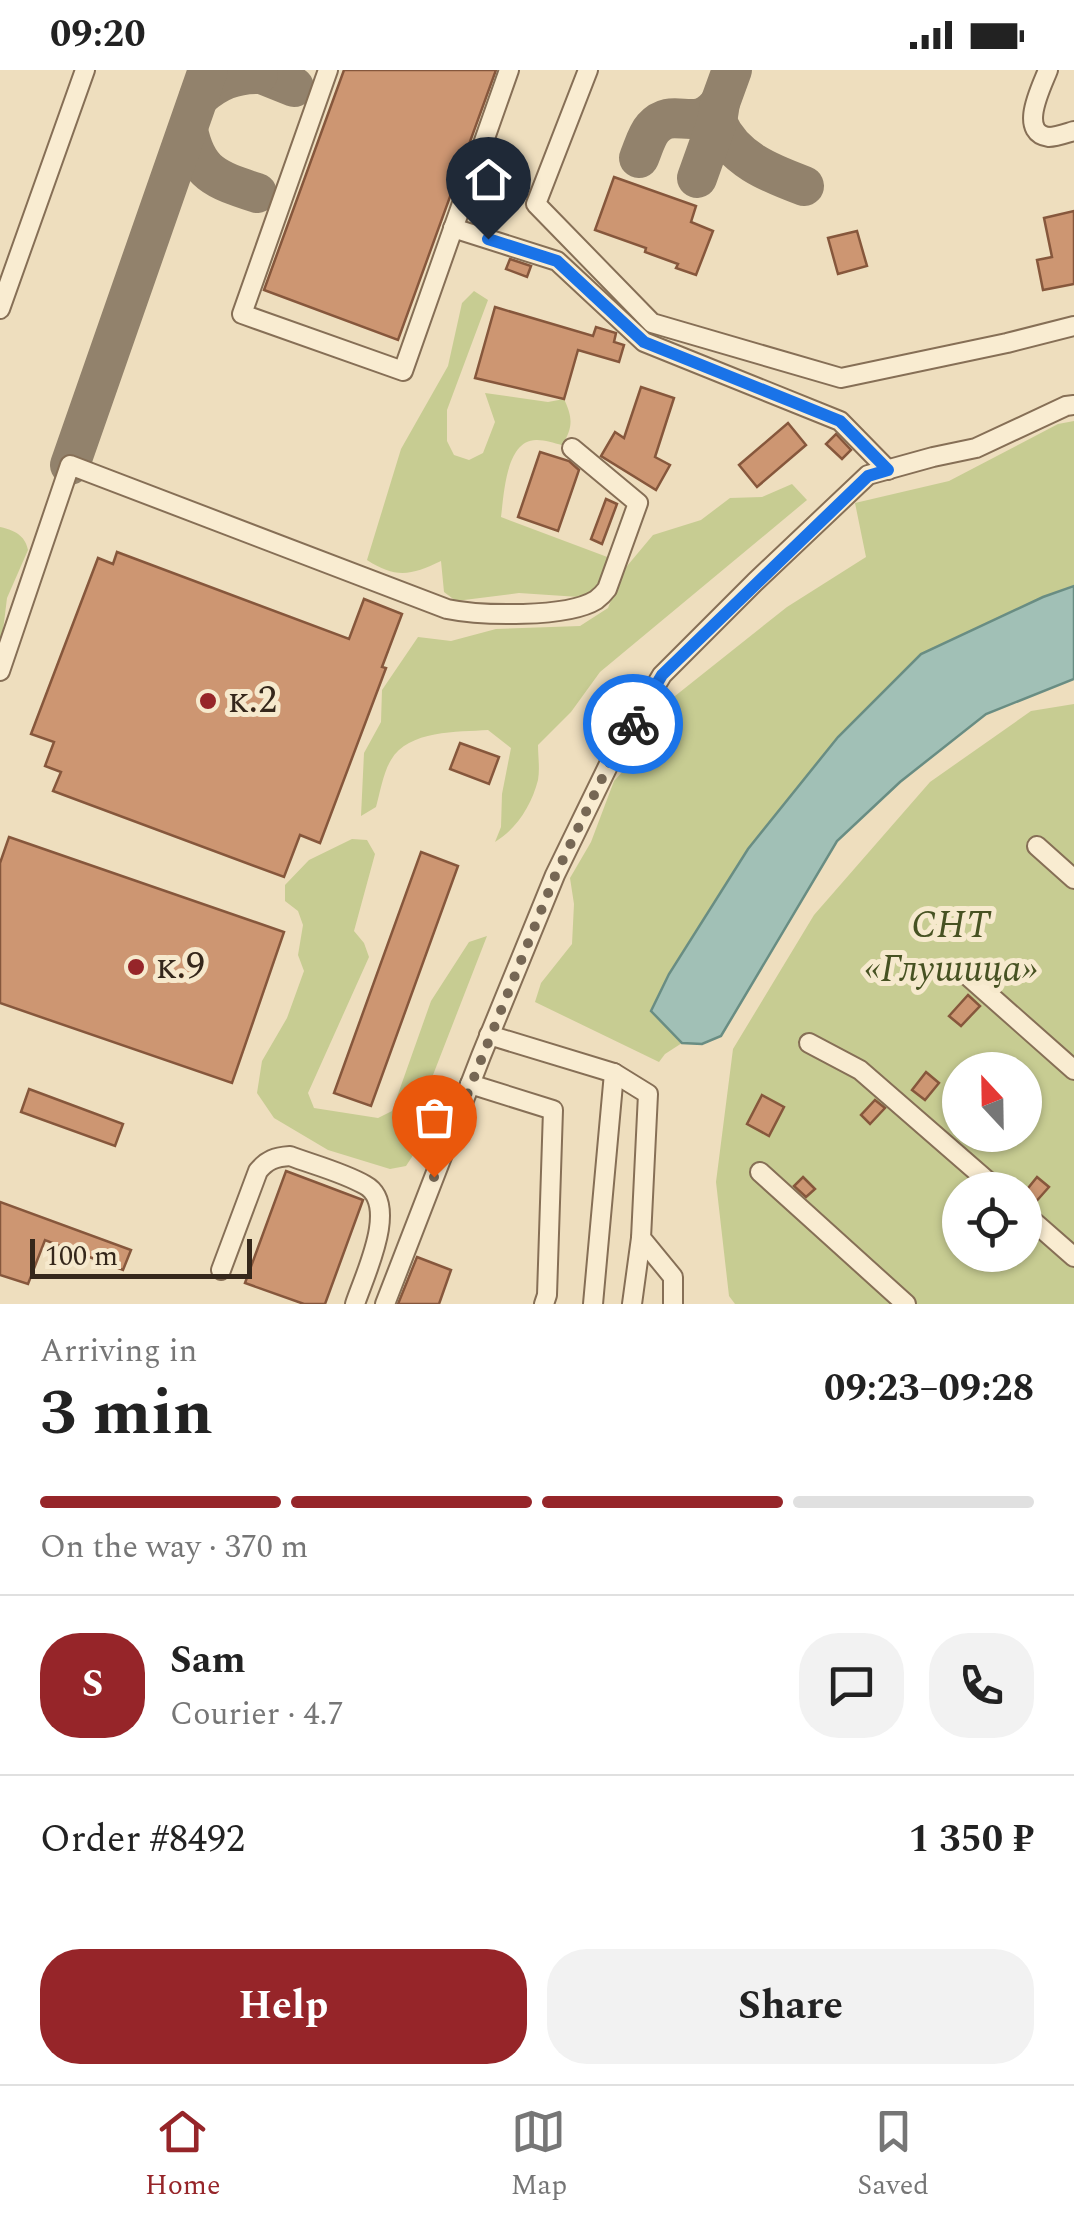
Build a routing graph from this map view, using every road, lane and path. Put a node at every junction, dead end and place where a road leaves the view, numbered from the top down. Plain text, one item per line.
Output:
1 (84, 70) edge
2 (328, 70) edge
3 (510, 70) edge
4 (588, 70) edge
5 (1048, 70) edge
6 (1074, 131) edge
7 (453, 228) junction
8 (0, 309) edge
9 (1074, 326) edge
10 (1074, 405) edge
11 (572, 448) dead end
12 (888, 470) junction
13 (0, 671) edge
14 (1037, 846) dead end
15 (1074, 879) edge
16 (969, 976) dead end
17 (489, 1035) junction
18 (809, 1043) dead end
19 (1074, 1070) edge
20 (614, 1073) junction
21 (470, 1084) junction
22 (460, 1110) junction
23 (464, 1139) dead end
24 (760, 1172) dead end
25 (977, 1172) edge
26 (1042, 1229) edge
27 (641, 1238) junction
28 (1074, 1257) edge
29 (221, 1270) dead end
30 (355, 1304) edge
31 (386, 1304) edge
32 (544, 1304) edge
33 (593, 1304) edge
34 (632, 1304) edge
35 (672, 1304) edge
36 (906, 1304) edge

1 - 8 street
2 - 7 street
3 - 7 street
4 - 9 street
5 - 6 street
7 - 12 street
10 - 12 street
11 - 13 street
12 - 17 street
14 - 15 street
16 - 19 street
17 - 20 street
17 - 21 street
18 - 25 street
20 - 27 street
20 - 33 street
21 - 22 street
21 - 32 street
22 - 23 street
22 - 31 street
24 - 36 street
26 - 28 street
27 - 34 street
27 - 35 street
29 - 30 street

